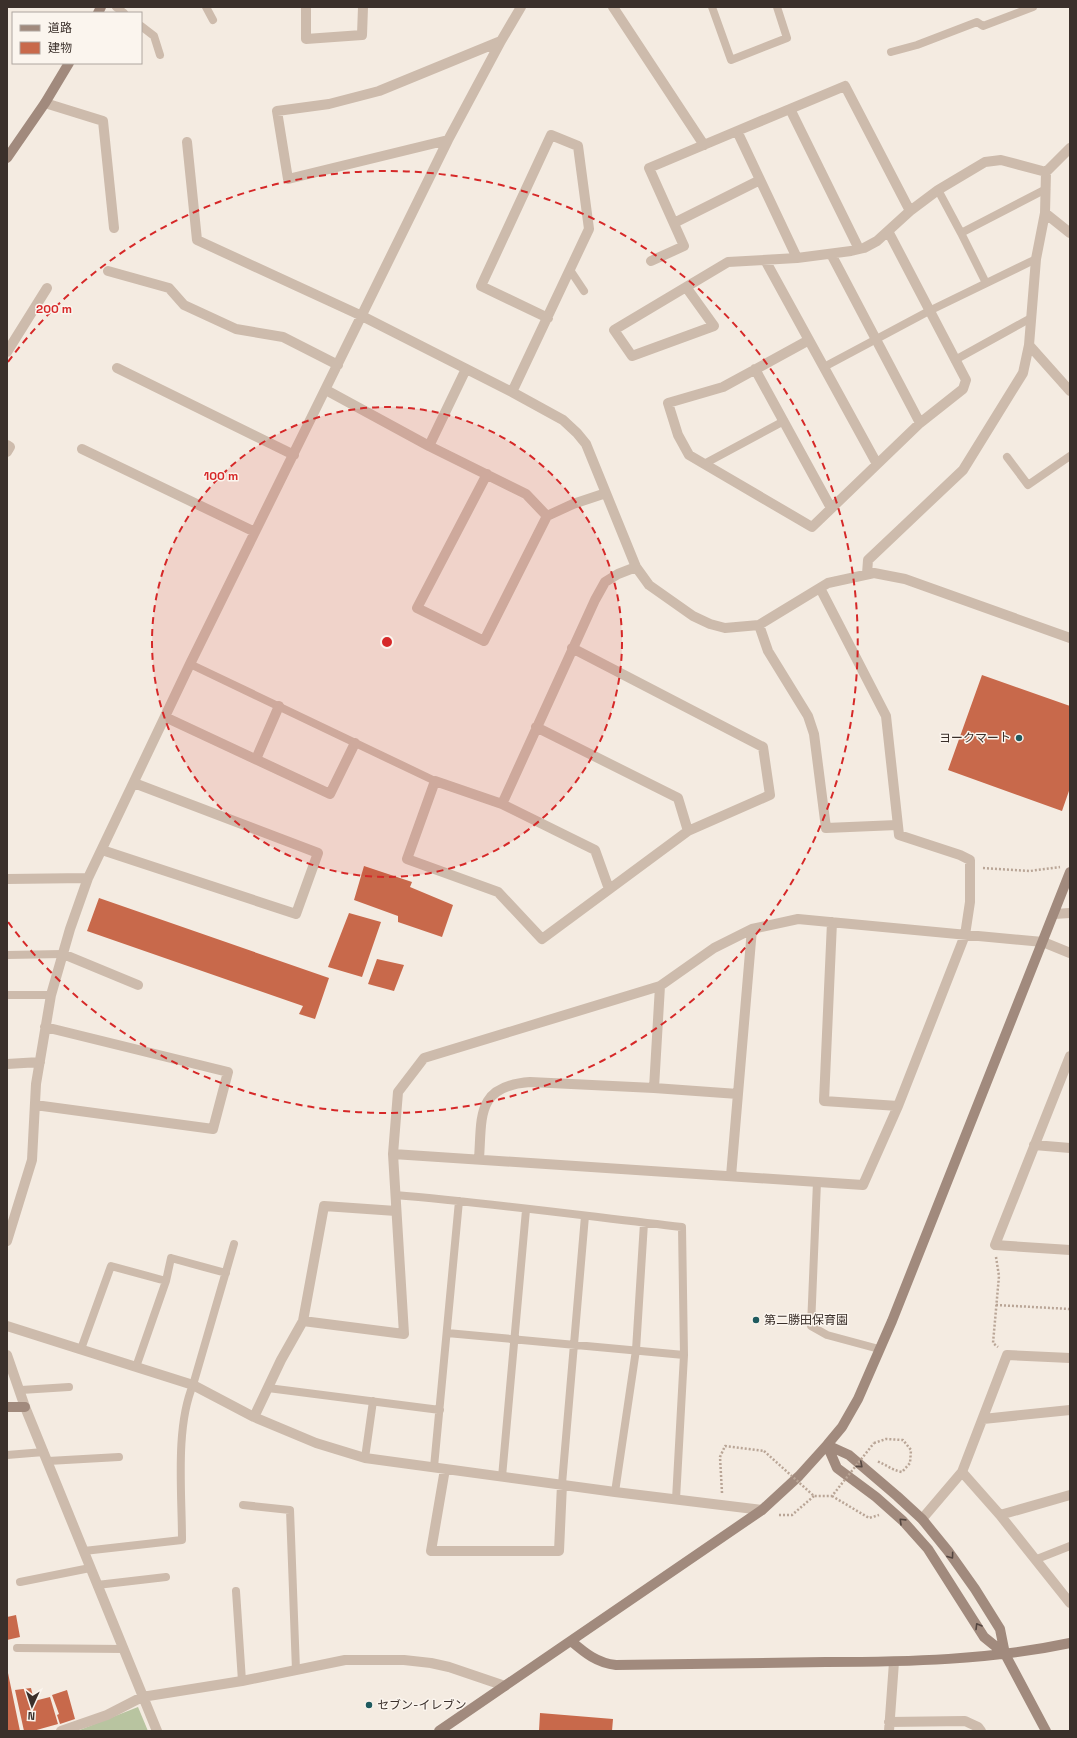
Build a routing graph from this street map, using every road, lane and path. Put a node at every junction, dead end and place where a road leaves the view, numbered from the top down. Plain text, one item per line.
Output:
1 (206, 7) edge
2 (306, 7) edge
3 (363, 7) edge
4 (521, 7) edge
5 (613, 7) edge
6 (712, 7) edge
7 (777, 7) edge
8 (1033, 7) edge
9 (214, 20) dead end
10 (142, 27) edge
11 (501, 41) junction
12 (891, 52) dead end
13 (160, 55) dead end
14 (68, 64) edge
15 (46, 103) junction
16 (790, 109) junction
17 (737, 132) junction
18 (448, 140) junction
19 (187, 142) dead end
20 (704, 145) junction
21 (1070, 148) edge
22 (7, 157) edge
23 (1046, 172) junction
24 (760, 180) junction
25 (1046, 189) junction
26 (938, 190) junction
27 (910, 211) junction
28 (1045, 213) junction
29 (674, 223) junction
30 (114, 228) dead end
31 (888, 231) junction
32 (961, 233) junction
33 (1070, 233) edge
34 (859, 249) junction
35 (831, 254) junction
36 (796, 258) junction
37 (1036, 259) junction
38 (765, 260) junction
39 (651, 261) dead end
40 (570, 270) junction
41 (108, 271) dead end
42 (986, 284) junction
43 (686, 287) junction
44 (47, 288) dead end
45 (584, 291) dead end
46 (929, 311) junction
47 (362, 316) junction
48 (548, 318) junction
49 (1031, 318) junction
50 (876, 339) junction
51 (809, 340) junction
52 (1029, 345) junction
53 (7, 352) edge
54 (955, 360) junction
55 (338, 365) junction
56 (824, 367) junction
57 (117, 368) dead end
58 (466, 370) junction
59 (756, 370) junction
60 (326, 390) junction
61 (1070, 391) edge
62 (512, 392) junction
63 (784, 421) junction
64 (920, 423) junction
65 (7, 445) edge
66 (430, 446) junction
67 (82, 449) dead end
68 (7, 452) edge
69 (294, 455) junction
70 (1070, 456) edge
71 (1007, 457) dead end
72 (704, 464) junction
73 (877, 464) junction
74 (487, 474) junction
75 (606, 493) junction
76 (832, 508) junction
77 (547, 516) junction
78 (255, 532) junction
79 (636, 567) junction
80 (867, 574) junction
81 (820, 588) junction
82 (758, 625) junction
83 (1070, 638) edge
84 (572, 648) junction
85 (190, 664) junction
86 (279, 706) junction
87 (165, 717) junction
88 (536, 727) junction
89 (355, 743) junction
90 (256, 759) junction
91 (435, 781) junction
92 (134, 783) junction
93 (502, 804) junction
94 (897, 825) junction
95 (688, 831) junction
96 (102, 850) junction
97 (970, 867) junction
98 (1066, 870) edge
99 (7, 878) edge
100 (88, 878) junction
101 (609, 889) junction
102 (1070, 913) edge
103 (1054, 914) junction
104 (832, 922) junction
105 (752, 929) junction
106 (966, 935) junction
107 (1043, 942) junction
108 (1070, 953) edge
109 (63, 954) junction
110 (7, 955) edge
111 (138, 985) dead end
112 (660, 986) junction
113 (7, 995) edge
114 (51, 995) junction
115 (46, 1027) junction
116 (1070, 1056) edge
117 (40, 1062) junction
118 (7, 1064) edge
119 (654, 1088) junction
120 (738, 1094) junction
121 (35, 1105) junction
122 (898, 1106) junction
123 (1034, 1145) junction
124 (1070, 1148) edge
125 (393, 1154) junction
126 (479, 1159) junction
127 (731, 1176) junction
128 (817, 1182) junction
129 (395, 1195) junction
130 (459, 1201) junction
131 (526, 1210) junction
132 (396, 1211) junction
133 (585, 1216) junction
134 (644, 1223) junction
135 (7, 1241) edge
136 (234, 1244) dead end
137 (995, 1245) junction
138 (1070, 1250) edge
139 (226, 1273) junction
140 (166, 1281) junction
141 (996, 1306) junction
142 (1070, 1309) edge
143 (303, 1321) junction
144 (7, 1326) edge
145 (447, 1333) junction
146 (514, 1339) junction
147 (573, 1344) junction
148 (80, 1348) junction
149 (879, 1349) junction
150 (636, 1350) junction
151 (684, 1354) junction
152 (7, 1355) edge
153 (1007, 1355) junction
154 (1070, 1358) edge
155 (136, 1367) junction
156 (193, 1385) junction
157 (69, 1387) dead end
158 (268, 1388) junction
159 (21, 1390) junction
160 (373, 1401) junction
161 (25, 1407) junction
162 (7, 1408) edge
163 (440, 1410) junction
164 (1070, 1410) edge
165 (254, 1416) junction
166 (983, 1419) junction
167 (827, 1445) junction
168 (7, 1455) edge
169 (46, 1456) junction
170 (119, 1457) dead end
171 (365, 1458) junction
172 (434, 1467) junction
173 (445, 1469) junction
174 (865, 1469) junction
175 (962, 1472) junction
176 (502, 1477) junction
177 (562, 1484) junction
178 (615, 1492) junction
179 (1070, 1495) edge
180 (814, 1496) junction
181 (832, 1496) junction
182 (676, 1499) junction
183 (243, 1505) dead end
184 (723, 1505) junction
185 (762, 1510) junction
186 (779, 1515) dead end
187 (881, 1515) dead end
188 (1000, 1515) junction
189 (922, 1519) junction
190 (1070, 1546) edge
191 (84, 1551) junction
192 (1037, 1559) junction
193 (90, 1568) junction
194 (166, 1577) dead end
195 (20, 1582) dead end
196 (97, 1585) junction
197 (236, 1591) dead end
198 (1070, 1603) edge
199 (571, 1641) junction
200 (1070, 1643) edge
201 (17, 1648) dead end
202 (124, 1649) junction
203 (1005, 1654) junction
204 (894, 1662) junction
205 (296, 1670) junction
206 (242, 1681) junction
207 (505, 1686) junction
208 (142, 1697) junction
209 (957, 1726) edge
210 (889, 1727) edge
211 (61, 1731) edge
212 (157, 1731) edge
213 (439, 1731) edge
214 (981, 1731) edge
215 (1046, 1731) edge

1 - 9 lane
2 - 3 street
4 - 11 street
5 - 20 street
6 - 7 lane
8 - 12 lane
10 - 13 lane
11 - 18 street
11 - 18 street
14 - 15 street
15 - 22 street
15 - 30 street
16 - 17 street
16 - 27 street
16 - 34 street
17 - 20 street
17 - 24 street
18 - 47 street
19 - 47 street
20 - 29 street
21 - 23 street
23 - 25 street
23 - 26 street
24 - 29 street
24 - 36 street
25 - 28 street
25 - 32 lane
26 - 27 street
26 - 32 lane
27 - 31 street
28 - 33 street
28 - 37 street
29 - 39 street
31 - 34 street
31 - 46 street
32 - 42 lane
34 - 35 street
35 - 36 street
35 - 50 street
36 - 38 street
37 - 42 lane
37 - 49 street
38 - 43 street
38 - 51 street
40 - 45 lane
40 - 48 street
40 - 48 street
41 - 55 street
42 - 46 lane
43 - 43 street
44 - 53 street
46 - 50 lane
46 - 54 street
47 - 55 street
47 - 58 street
48 - 62 street
49 - 52 street
49 - 54 lane
50 - 56 lane
50 - 64 street
51 - 56 street
51 - 59 street
52 - 61 street
52 - 80 street
54 - 64 street
55 - 60 street
56 - 73 street
57 - 69 street
58 - 62 street
58 - 66 street
59 - 63 street
59 - 72 street
60 - 66 street
60 - 69 street
62 - 75 street
63 - 72 lane
63 - 76 street
64 - 73 street
65 - 68 street
66 - 74 street
67 - 78 street
69 - 78 street
70 - 71 lane
72 - 76 street
73 - 76 street
74 - 77 street
74 - 77 street
75 - 77 street
75 - 79 street
78 - 85 street
79 - 82 street
79 - 84 street
80 - 81 street
80 - 83 street
81 - 82 street
81 - 94 street
82 - 94 street
84 - 88 street
84 - 95 street
85 - 86 lane
85 - 87 street
86 - 89 lane
86 - 90 street
87 - 90 street
87 - 92 street
88 - 93 street
88 - 95 street
89 - 90 street
89 - 91 lane
91 - 93 street
91 - 101 street
92 - 96 street
92 - 96 street
93 - 101 street
94 - 97 street
95 - 101 street
96 - 100 street
97 - 98 path
97 - 106 street
98 - 103 street
99 - 100 street
100 - 109 street
102 - 103 street
103 - 107 street
104 - 105 street
104 - 106 street
104 - 122 street
105 - 112 street
105 - 120 street
106 - 107 street
106 - 122 street
107 - 108 street
107 - 149 street
109 - 110 lane
109 - 111 street
109 - 114 street
112 - 119 street
112 - 125 street
113 - 114 lane
114 - 115 street
115 - 117 street
115 - 121 street
116 - 123 street
117 - 118 street
117 - 121 street
119 - 120 street
119 - 126 street
120 - 127 street
121 - 135 street
122 - 128 street
123 - 124 street
123 - 137 street
125 - 126 street
125 - 129 street
126 - 127 street
127 - 128 street
128 - 149 lane
129 - 130 lane
129 - 132 street
130 - 131 lane
130 - 145 lane
131 - 133 lane
131 - 146 lane
132 - 143 street
132 - 143 street
133 - 134 lane
133 - 147 lane
134 - 150 lane
134 - 151 lane
136 - 139 lane
137 - 138 street
137 - 141 path
139 - 140 lane
139 - 156 lane
140 - 148 lane
140 - 155 lane
141 - 142 path
141 - 153 path
143 - 158 street
144 - 148 street
145 - 146 lane
145 - 163 lane
146 - 147 lane
146 - 176 lane
147 - 150 lane
147 - 177 lane
148 - 155 street
149 - 167 street
150 - 151 lane
150 - 178 lane
151 - 182 lane
152 - 159 street
153 - 154 street
153 - 166 street
155 - 156 street
156 - 165 street
156 - 191 lane
157 - 159 lane
158 - 160 lane
158 - 165 street
159 - 161 street
160 - 163 lane
160 - 171 lane
161 - 162 street
161 - 169 street
163 - 172 lane
164 - 166 street
165 - 171 street
166 - 175 street
167 -> 174 street
167 - 185 street
203 -> 167 street
168 - 169 lane
169 - 170 lane
169 - 191 street
171 - 172 street
172 - 173 street
173 - 176 street
173 - 177 street
174 - 181 path, bridge
174 - 189 street
175 - 188 street
175 - 189 street
176 - 177 street
177 - 178 street
178 - 182 street
179 - 188 street
180 - 181 path, bridge
180 - 184 path, bridge
180 - 186 path
181 - 187 path
182 - 184 street
183 - 205 lane
184 - 185 street
185 - 199 street
188 - 192 street
189 -> 203 street
190 - 192 lane
191 - 193 street
192 - 198 street
193 - 195 lane
193 - 196 street
194 - 196 lane
196 - 202 street
197 - 206 lane
199 - 204 street
199 - 207 street
200 - 203 street
201 - 202 lane
202 - 208 street
203 - 204 street
203 - 215 street
204 - 210 street
205 - 206 street
205 - 207 street
206 - 208 street
207 - 213 street
208 - 211 street
208 - 212 street
209 - 210 street
209 - 214 street

